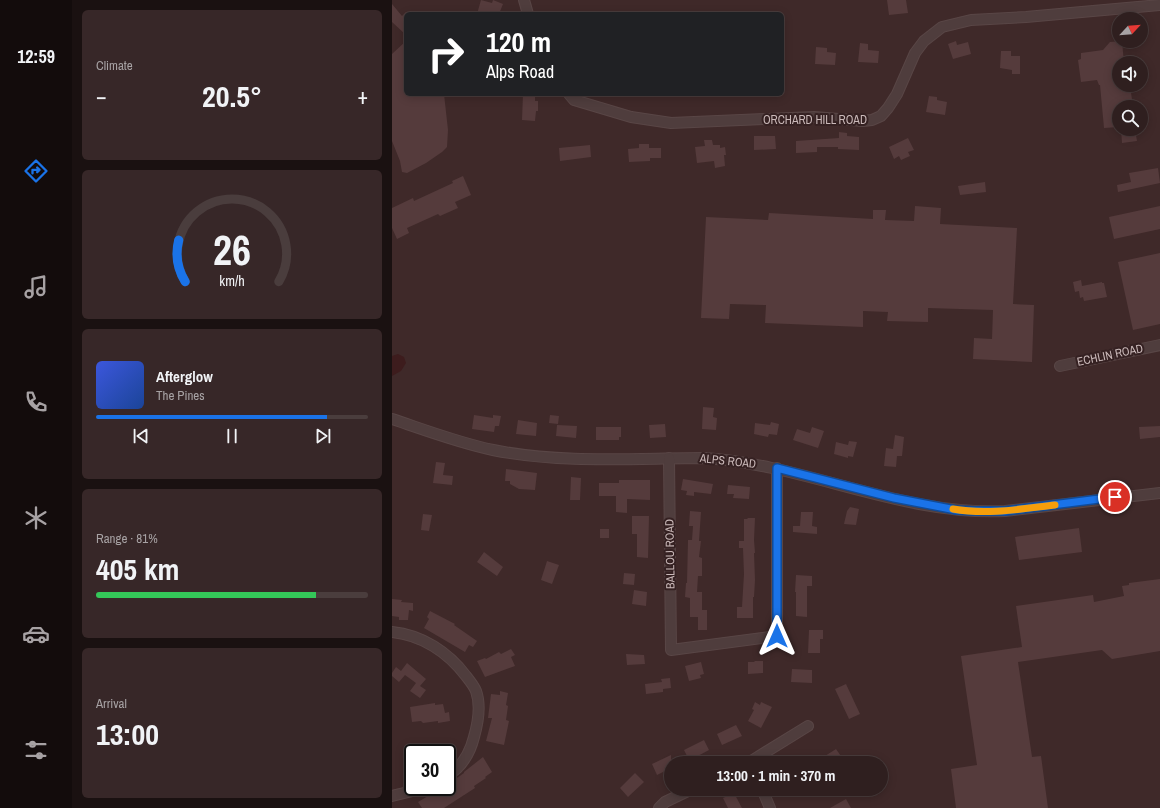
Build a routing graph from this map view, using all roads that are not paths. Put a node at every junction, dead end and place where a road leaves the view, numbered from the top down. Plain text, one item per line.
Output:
1 (524, 0) edge
2 (1160, 5) edge
3 (527, 12) edge
4 (571, 96) edge
5 (1160, 345) edge
6 (1060, 366) dead end
7 (392, 419) edge
8 (669, 458) junction
9 (777, 468) junction
10 (1160, 493) edge
11 (392, 632) edge
12 (808, 726) dead end
13 (760, 756) edge
14 (456, 769) edge
15 (404, 793) edge
16 (392, 796) edge
17 (677, 796) edge
18 (765, 796) edge
19 (659, 808) edge
20 (770, 808) edge

1 - 3 street
2 - 4 street, ORCHARD HILL ROAD
5 - 6 street, ECHLIN ROAD
7 - 8 street, ALPS ROAD
8 - 9 street, ALPS ROAD
8 - 9 street, BALLOU ROAD
9 - 10 street, ALPS ROAD
11 - 14 street
12 - 13 street
15 - 16 street
17 - 19 street
18 - 20 street

